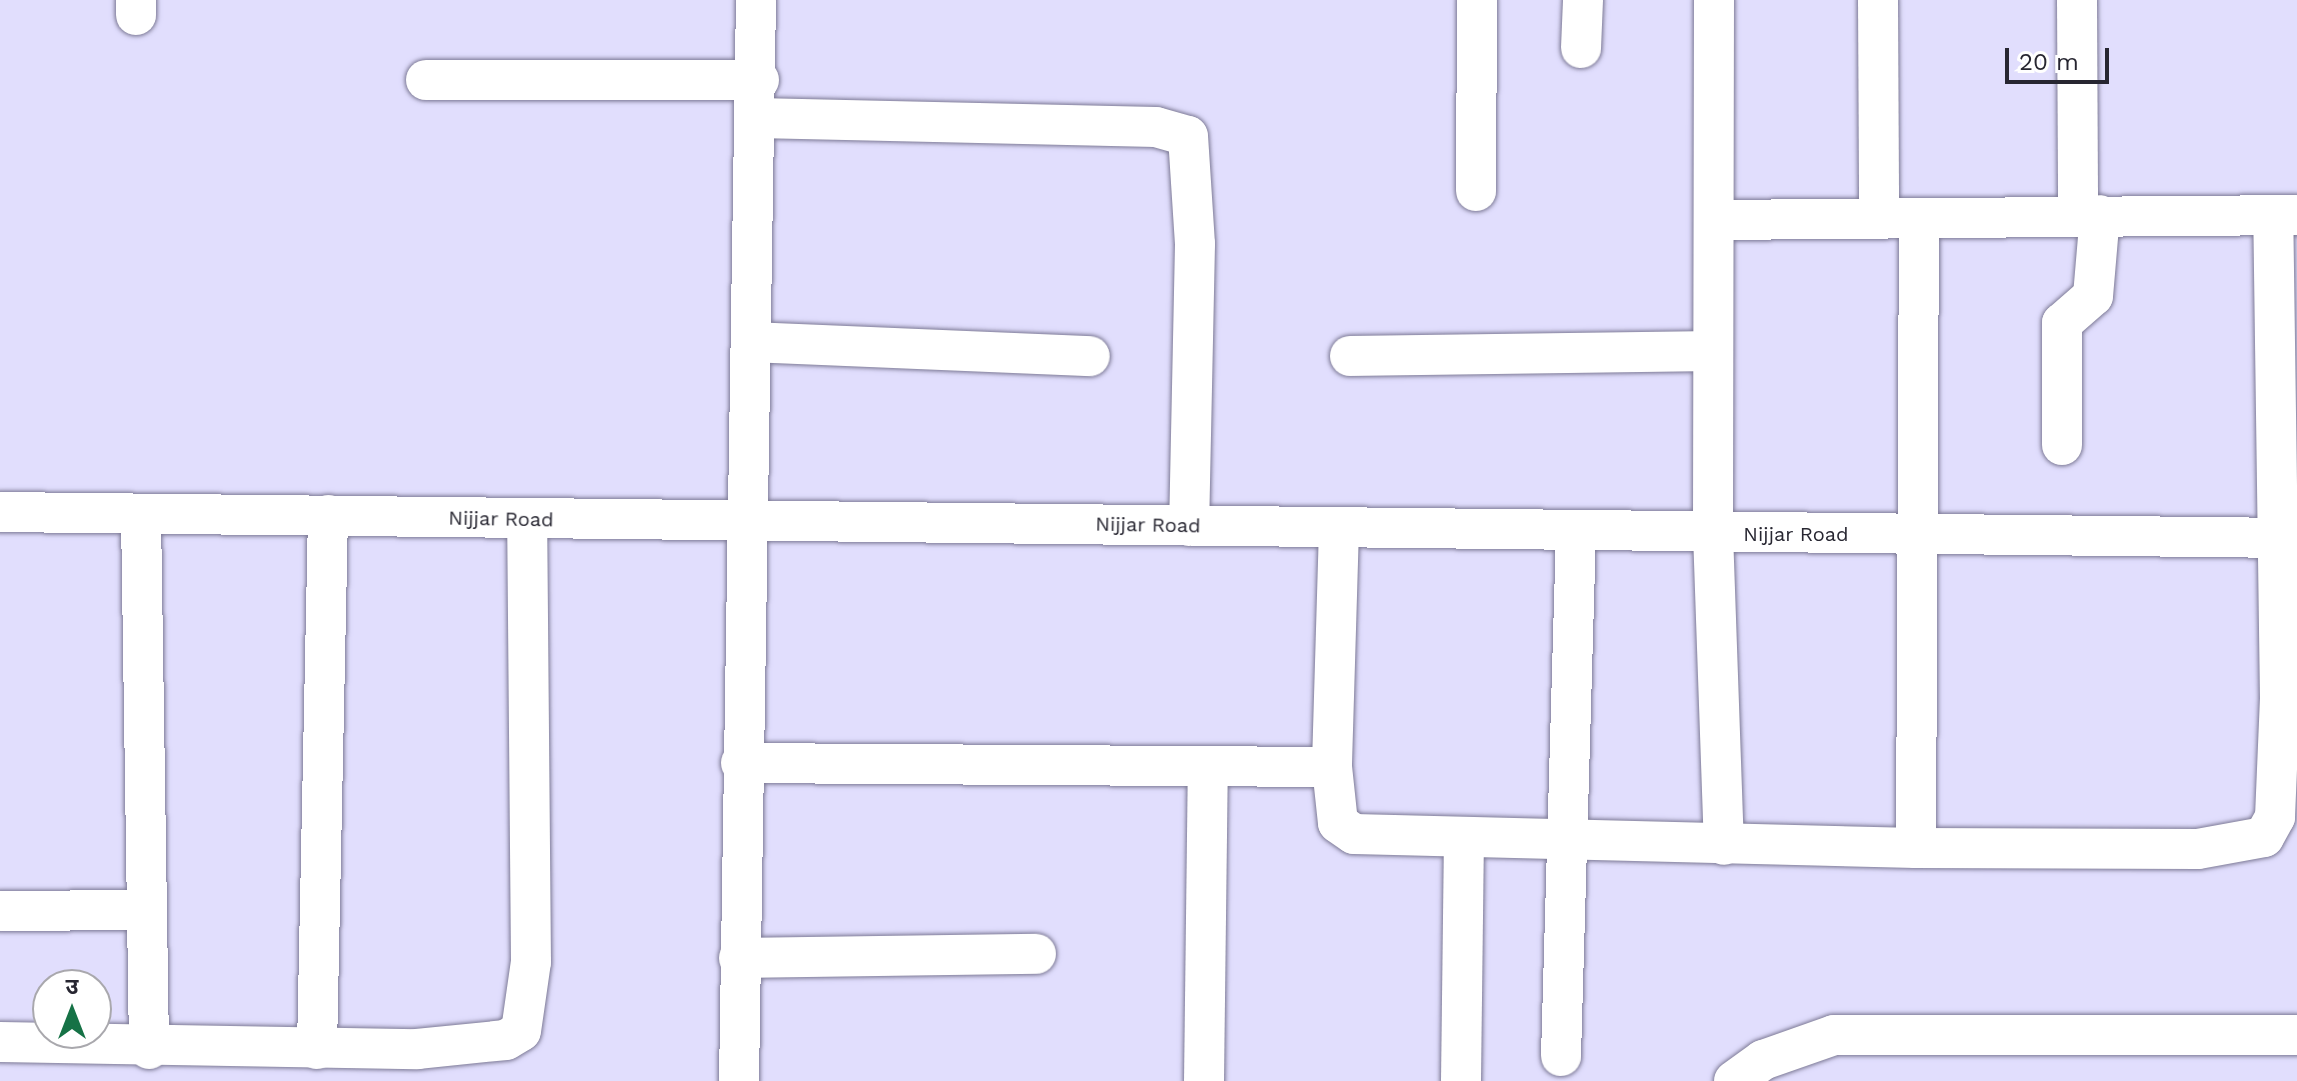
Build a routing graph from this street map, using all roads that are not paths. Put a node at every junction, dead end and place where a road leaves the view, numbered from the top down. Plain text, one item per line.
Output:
1 (756, 0) edge
2 (1477, 0) edge
3 (1583, 0) edge
4 (1714, 0) edge
5 (1878, 0) edge
6 (2077, 0) edge
7 (1581, 48) dead end
8 (426, 80) dead end
9 (758, 99) junction
10 (1476, 191) dead end
11 (2089, 215) junction
12 (2285, 215) edge
13 (1879, 219) junction
14 (1714, 220) junction
15 (1919, 221) junction
16 (752, 342) junction
17 (1713, 351) junction
18 (1090, 356) dead end
19 (1350, 356) dead end
20 (2062, 445) dead end
21 (0, 512) edge
22 (141, 514) junction
23 (328, 515) junction
24 (527, 520) junction
25 (750, 520) junction
26 (1189, 526) junction
27 (1339, 528) junction
28 (1576, 531) junction
29 (1713, 533) junction
30 (1920, 535) junction
31 (2285, 538) edge
32 (2288, 700) edge
33 (741, 763) junction
34 (1332, 767) junction
35 (1208, 768) junction
36 (1464, 838) junction
37 (1562, 840) junction
38 (1724, 845) junction
39 (1916, 848) junction
40 (144, 910) junction
41 (0, 911) edge
42 (1036, 954) dead end
43 (739, 958) junction
44 (2297, 1035) edge
45 (0, 1042) edge
46 (149, 1049) junction
47 (317, 1049) junction
48 (1561, 1056) dead end
49 (739, 1081) edge
50 (1204, 1081) edge
51 (1461, 1081) edge
52 (1734, 1081) edge

1 - 9 street
2 - 10 street
3 - 7 street
4 - 14 street
5 - 13 street
6 - 11 street
8 - 9 street
9 - 16 street
9 - 26 street
11 - 12 street
11 - 15 street
11 - 20 street
12 - 31 street
13 - 14 street
13 - 15 street
14 - 17 street
15 - 30 street
16 - 18 street
16 - 25 street
17 - 19 street
17 - 29 street
21 - 22 street, Nijjar Road
22 - 23 street, Nijjar Road
22 - 40 street
23 - 24 street, Nijjar Road
23 - 47 street
24 - 25 street, Nijjar Road
24 - 47 street
25 - 26 street, Nijjar Road
25 - 33 street
26 - 27 street, Nijjar Road
27 - 28 street, Nijjar Road
27 - 34 street
28 - 29 street, Nijjar Road
28 - 37 street
29 - 30 street, Nijjar Road
29 - 38 street
30 - 31 street, Nijjar Road
30 - 39 street
31 - 32 street
32 - 39 street
33 - 35 street
33 - 43 street
34 - 35 street
34 - 36 street
35 - 50 street
36 - 37 street
36 - 51 street
37 - 38 street
37 - 48 street
38 - 39 street
40 - 41 street
40 - 46 street
42 - 43 street
43 - 49 street
44 - 52 street
45 - 46 street
46 - 47 street

